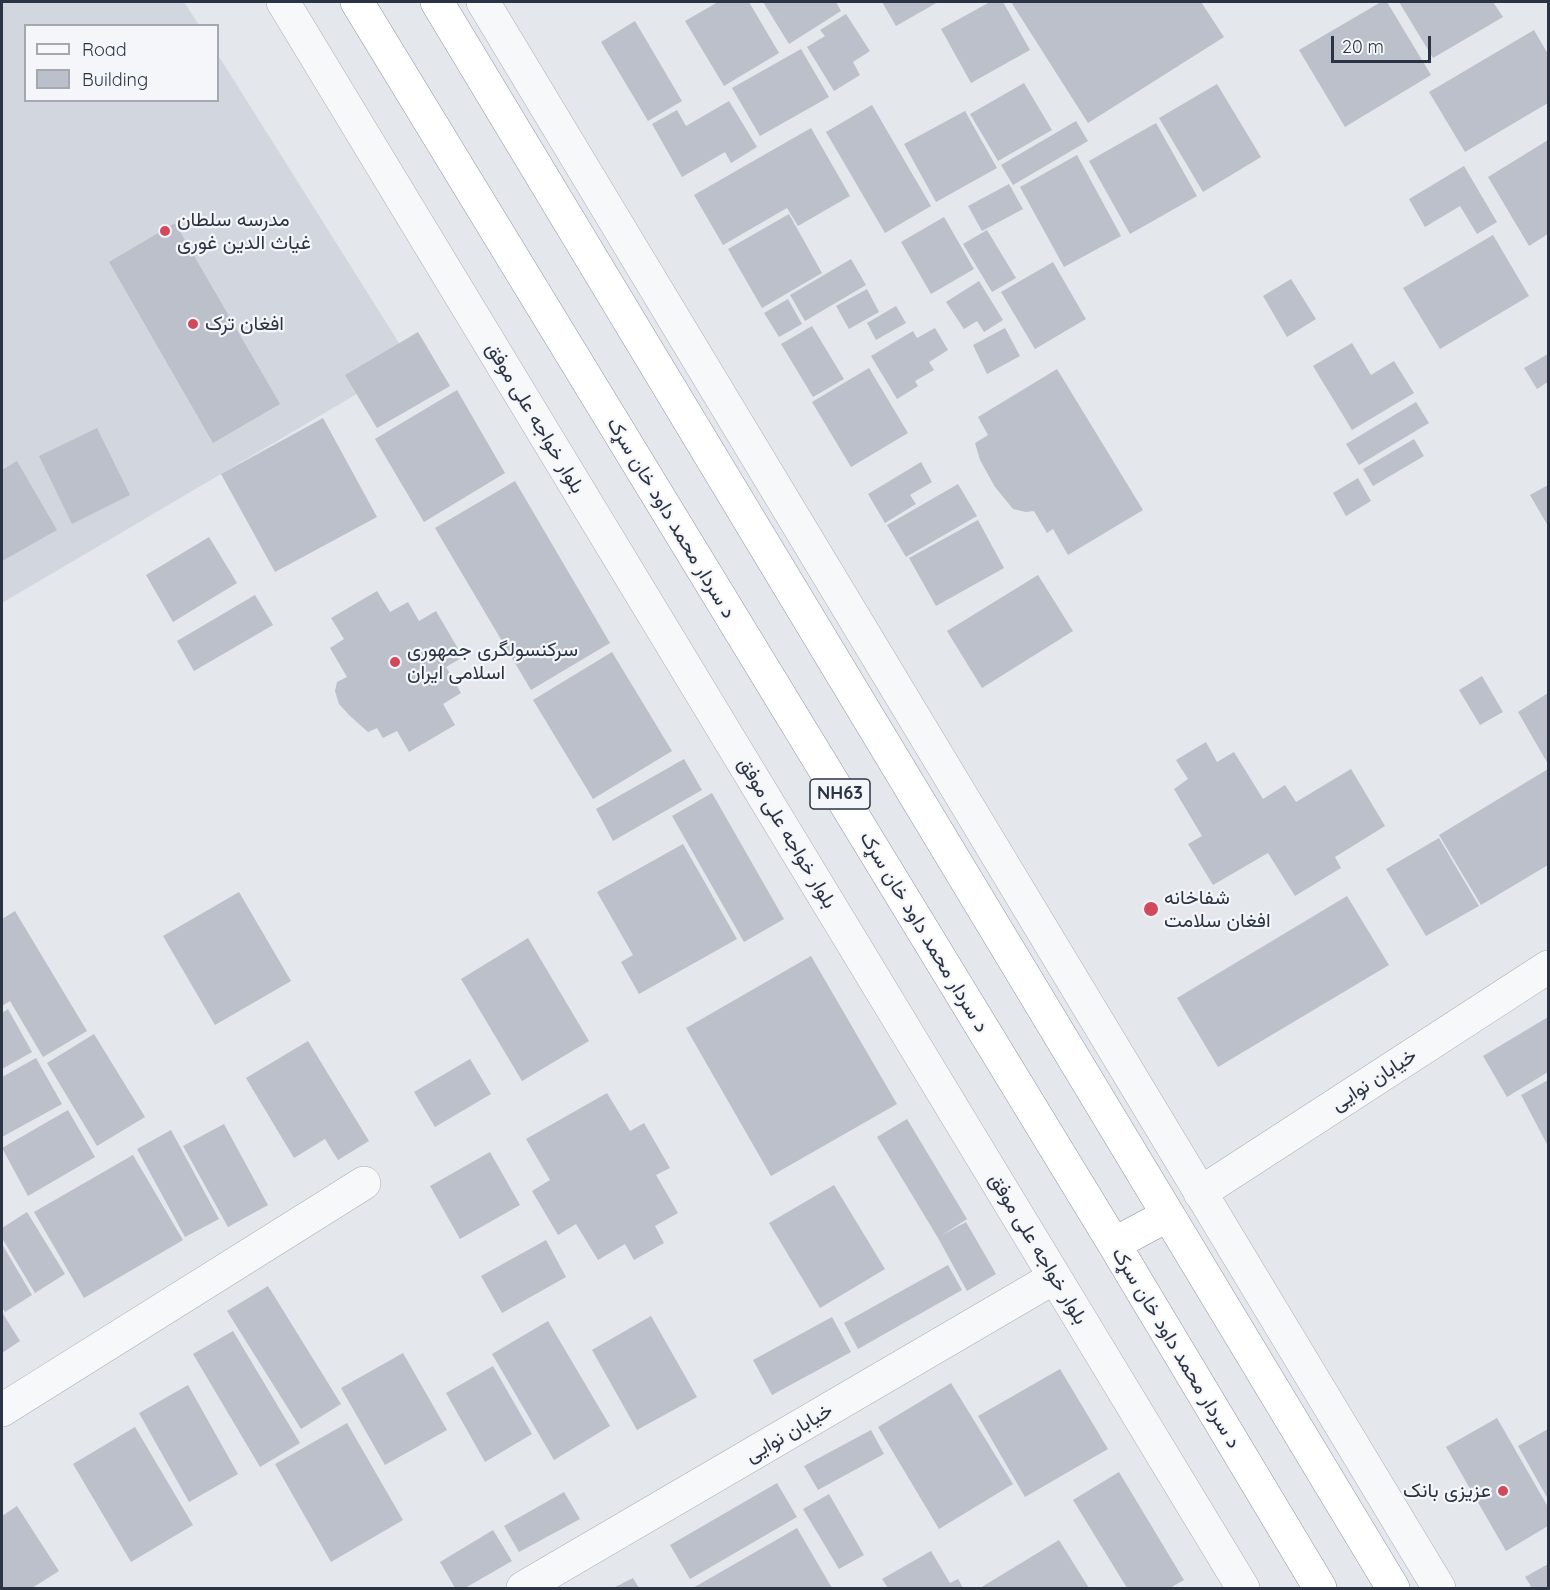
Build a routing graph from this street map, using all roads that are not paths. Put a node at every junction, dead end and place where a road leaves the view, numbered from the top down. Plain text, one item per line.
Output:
1 (283, 2) edge
2 (357, 2) edge
3 (437, 2) edge
4 (483, 2) edge
5 (1548, 967) edge
6 (363, 1183) dead end
7 (1200, 1193) junction
8 (1168, 1215) junction
9 (1114, 1244) junction
10 (1055, 1276) junction
11 (2, 1410) edge
12 (523, 1588) edge
13 (1243, 1588) edge
14 (1320, 1588) edge
15 (1393, 1588) edge
16 (1439, 1588) edge

1 - 10 street, بلوار خواجه علی موفق
2 - 9 highway, د سردار محمد داود خان سړک / NH63
3 - 8 highway
4 - 7 street
5 - 7 street, خیابان نوایی
6 - 11 street
7 - 16 street
8 - 9 highway
8 - 15 highway
9 - 14 highway, د سردار محمد داود خان سړک / NH63
10 - 12 street, خیابان نوایی
10 - 13 street, بلوار خواجه علی موفق

